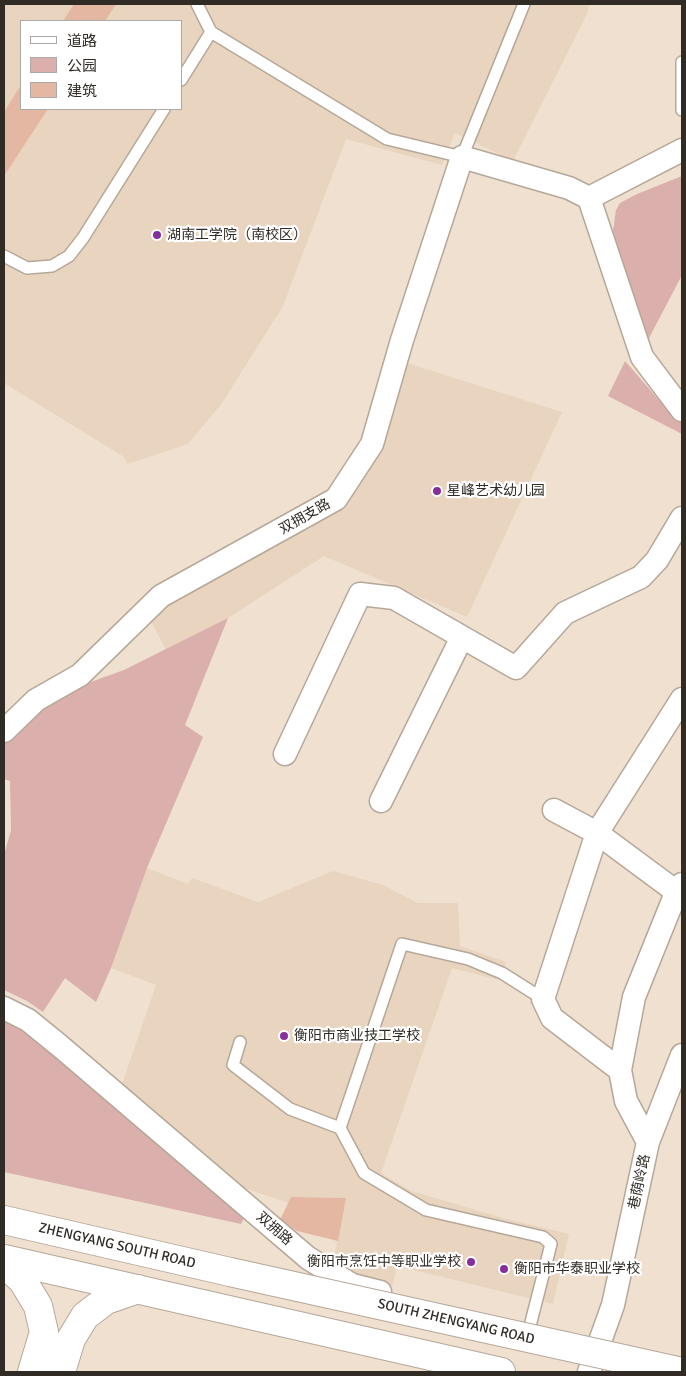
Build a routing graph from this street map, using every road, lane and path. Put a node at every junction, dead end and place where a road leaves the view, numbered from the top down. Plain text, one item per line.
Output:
1 (197, 4) edge
2 (524, 4) edge
3 (211, 32) junction
4 (682, 62) edge
5 (182, 78) edge
6 (163, 110) edge
7 (682, 110) edge
8 (682, 150) edge
9 (462, 157) junction
10 (589, 198) junction
11 (4, 256) edge
12 (682, 410) edge
13 (682, 518) edge
14 (462, 637) junction
15 (682, 699) edge
16 (4, 731) edge
17 (284, 754) dead end
18 (381, 801) dead end
19 (554, 810) dead end
20 (596, 833) junction
21 (680, 891) edge
22 (543, 999) junction
23 (4, 1008) edge
24 (240, 1042) dead end
25 (682, 1056) edge
26 (620, 1070) junction
27 (340, 1128) junction
28 (648, 1142) junction
29 (4, 1220) edge
30 (4, 1259) edge
31 (4, 1263) edge
32 (230, 1272) joint
33 (138, 1289) junction
34 (530, 1326) junction
35 (600, 1341) junction
36 (32, 1372) edge
37 (61, 1372) edge
38 (501, 1372) edge
39 (589, 1372) edge
40 (682, 1372) edge

1 - 3 lane
2 - 9 lane
3 - 5 lane
3 - 9 lane
4 - 7 lane
6 - 11 lane
8 - 10 street
9 - 10 street
9 - 16 street, 双拥支路
10 - 12 street
13 - 14 street
14 - 17 street
14 - 18 street
15 - 20 street
19 - 20 street
20 - 21 street
20 - 22 street
21 - 26 street, 巷荫岭路
22 - 26 street
22 - 27 lane
23 - 34 street, 双拥路
24 - 27 lane
25 - 28 street
26 - 28 street, 巷荫岭路
27 - 34 lane
28 - 35 street, 巷荫岭路
29 - 32 main road, ZHENGYANG SOUTH ROAD
30 - 33 main road
31 - 36 main road
32 - 40 main road, SOUTH ZHENGYANG ROAD, bridge
33 - 37 main road
33 - 38 main road
34 - 35 street, 双拥路
35 - 39 street, 巷荫岭路

